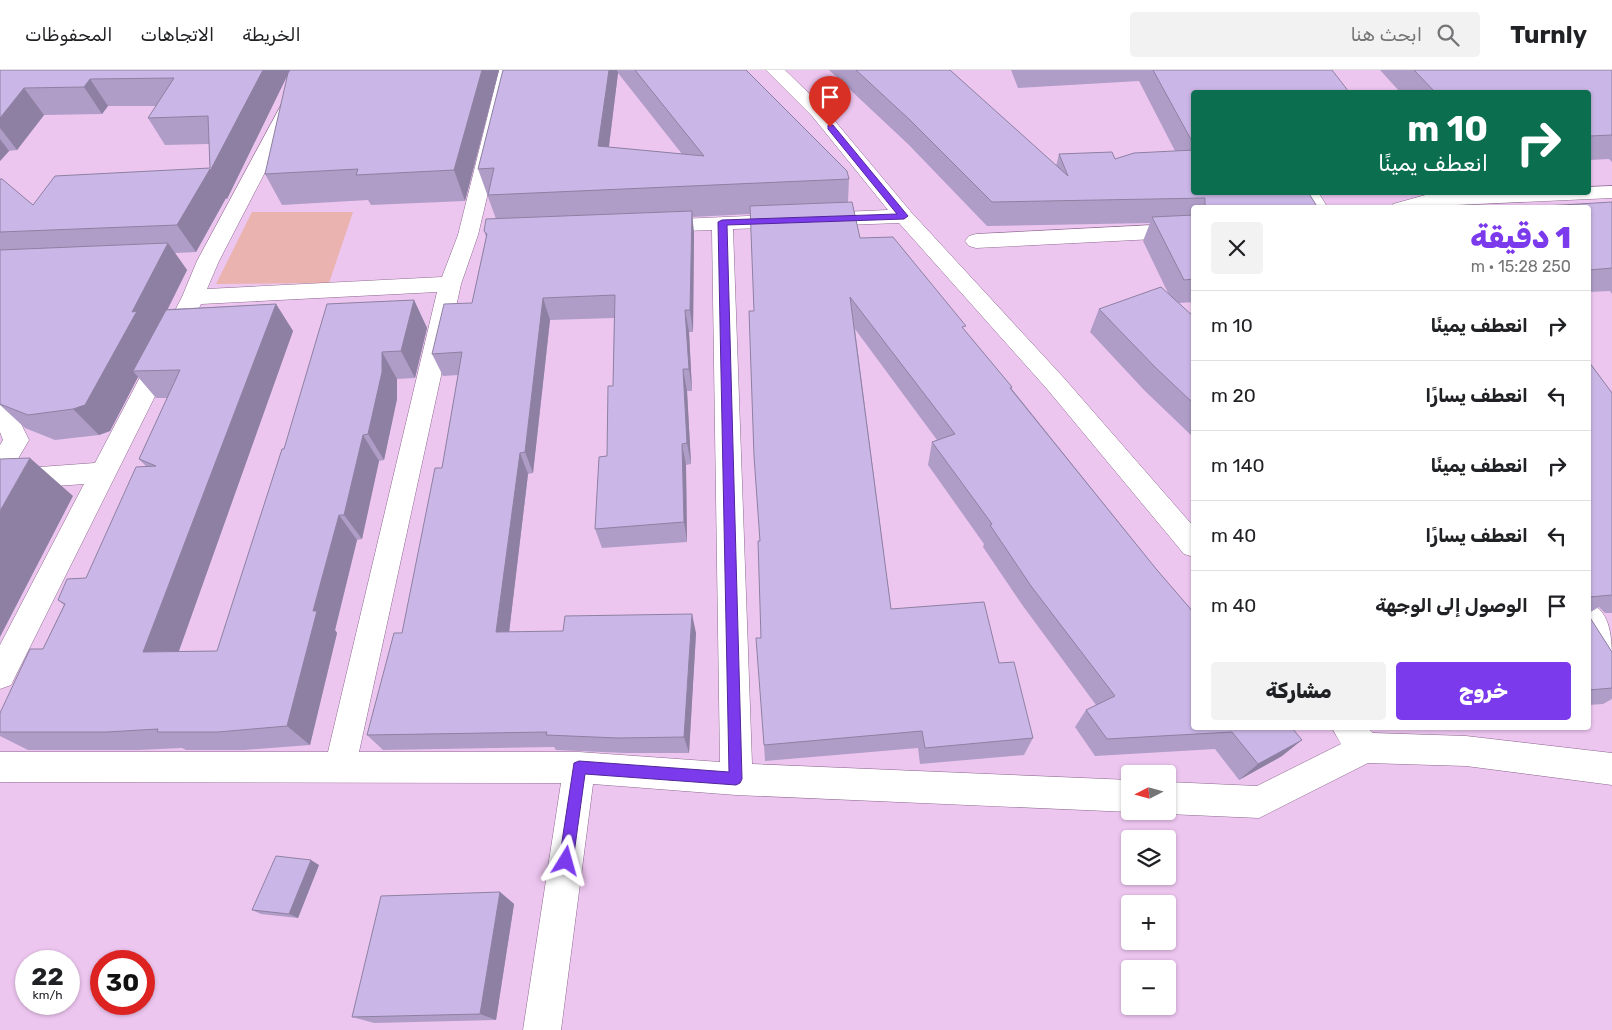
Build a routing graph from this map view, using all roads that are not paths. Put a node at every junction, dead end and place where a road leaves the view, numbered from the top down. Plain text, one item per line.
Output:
1 (309, 70) edge
2 (508, 70) edge
3 (776, 70) edge
4 (1591, 174) edge
5 (1611, 193) edge
6 (1591, 194) edge
7 (1559, 195) edge
8 (1411, 205) edge
9 (904, 216) junction
10 (722, 222) junction
11 (634, 227) edge
12 (1191, 230) edge
13 (976, 241) dead end
14 (450, 284) junction
15 (193, 297) junction
16 (0, 405) edge
17 (0, 467) edge
18 (103, 473) junction
19 (0, 480) edge
20 (1191, 543) edge
21 (1591, 618) edge
22 (1612, 650) edge
23 (0, 674) edge
24 (1356, 738) edge
25 (0, 767) edge
26 (340, 767) junction
27 (579, 768) junction
28 (1612, 770) edge
29 (736, 779) junction
30 (1121, 796) edge
31 (1176, 798) edge
32 (542, 1030) edge

1 - 15 street
2 - 14 street
3 - 9 street
4 - 5 street
5 - 6 street
7 - 8 street
9 - 10 street
9 - 20 street
10 - 11 street
10 - 29 street
12 - 13 street
14 - 15 street
14 - 26 street
15 - 18 street
16 - 17 street
18 - 19 street
18 - 23 street
21 - 22 street
24 - 28 street
24 - 31 street
25 - 26 street
26 - 27 street
27 - 29 street
27 - 32 street
29 - 30 street

